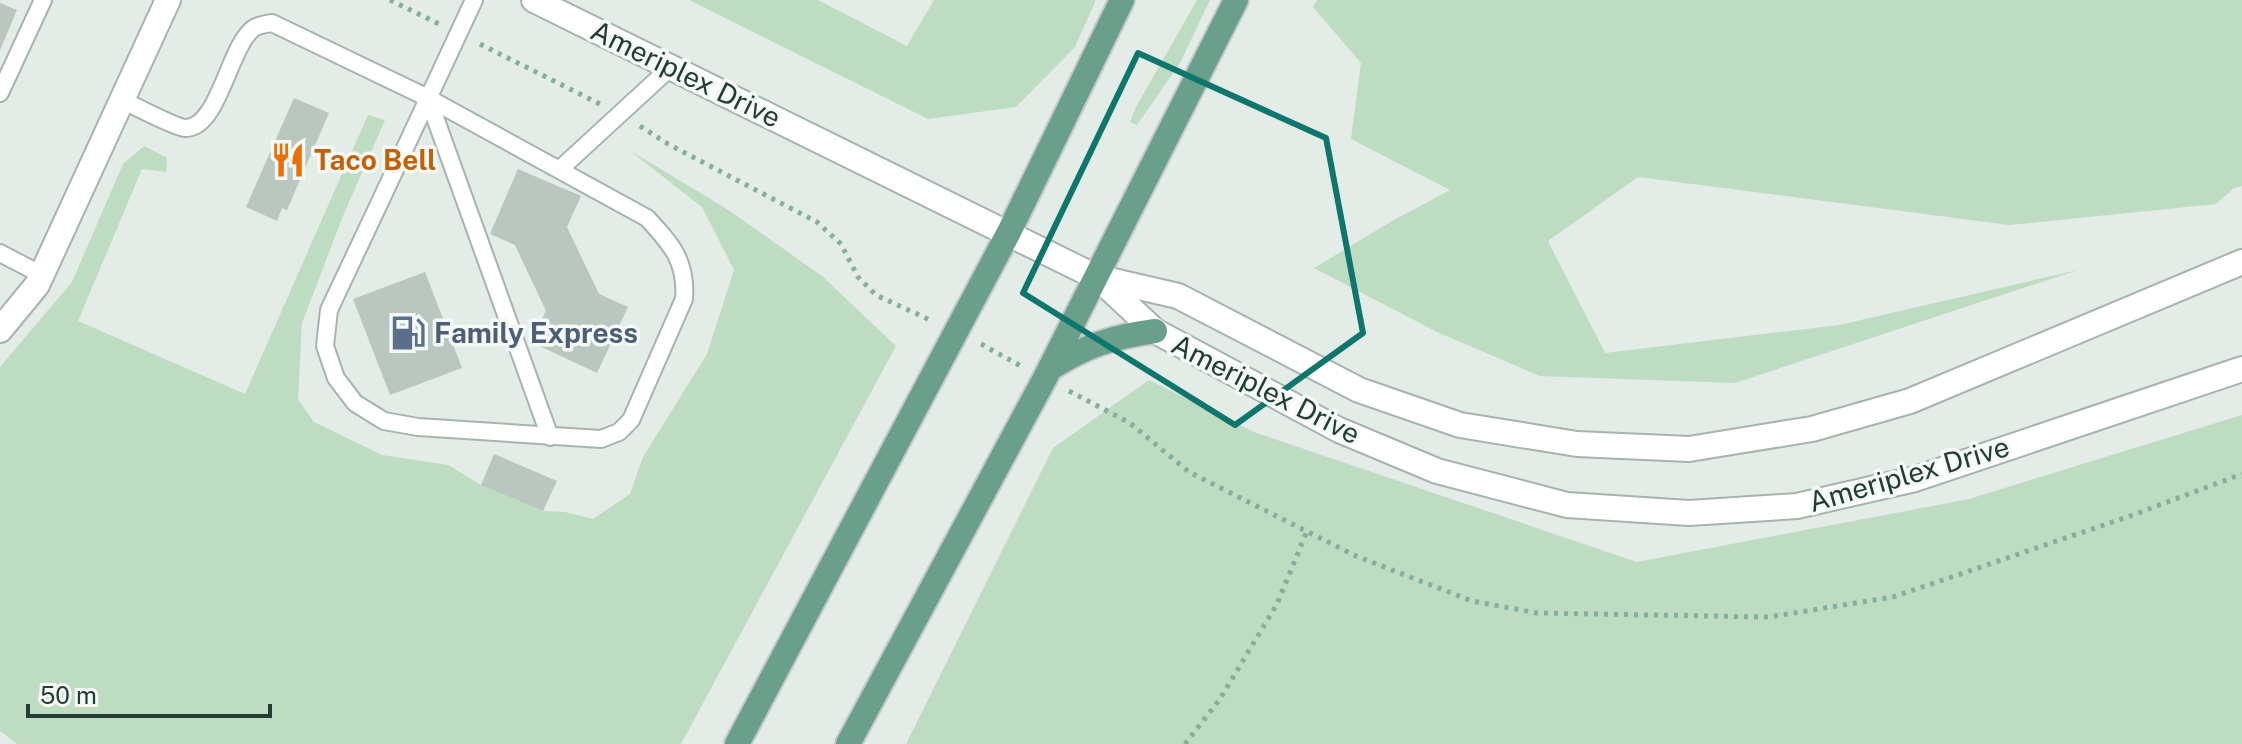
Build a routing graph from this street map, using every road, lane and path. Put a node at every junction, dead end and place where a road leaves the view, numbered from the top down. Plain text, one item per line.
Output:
1 (43, 0) edge
2 (168, 0) edge
3 (390, 0) edge
4 (474, 0) edge
5 (534, 0) edge
6 (1122, 0) edge
7 (1236, 0) edge
8 (458, 34) junction
9 (671, 67) junction
10 (0, 93) edge
11 (428, 98) junction
12 (122, 100) junction
13 (621, 114) junction
14 (560, 169) junction
15 (1009, 232) junction
16 (0, 253) edge
17 (2242, 262) edge
18 (42, 275) junction
19 (1096, 277) junction
20 (0, 330) edge
21 (1155, 331) junction
22 (957, 332) junction
23 (2242, 369) edge
24 (1047, 374) junction
25 (550, 437) junction
26 (2242, 474) edge
27 (1307, 531) junction
28 (737, 744) edge
29 (848, 744) edge
30 (1185, 744) edge

1 - 10 lane
2 - 12 street
3 - 8 path
4 - 8 lane
5 - 9 street, Ameriplex Drive
6 - 15 main road
7 - 19 main road
8 - 11 lane
8 - 13 path
9 - 13 lane
9 - 15 street, Ameriplex Drive
11 - 12 lane
11 - 14 lane
11 - 25 lane
11 - 25 lane
12 - 18 street
13 - 14 lane
13 - 22 path
14 - 25 lane
15 - 19 street, Ameriplex Drive
15 - 22 main road
16 - 18 lane
17 - 19 street, Ameriplex Drive
18 - 20 street
19 - 21 street, Ameriplex Drive
19 - 24 main road
21 - 23 street, Ameriplex Drive
21 - 24 main road
22 - 24 path
22 - 28 main road
24 - 27 path
24 - 29 main road
26 - 27 path
27 - 30 path

